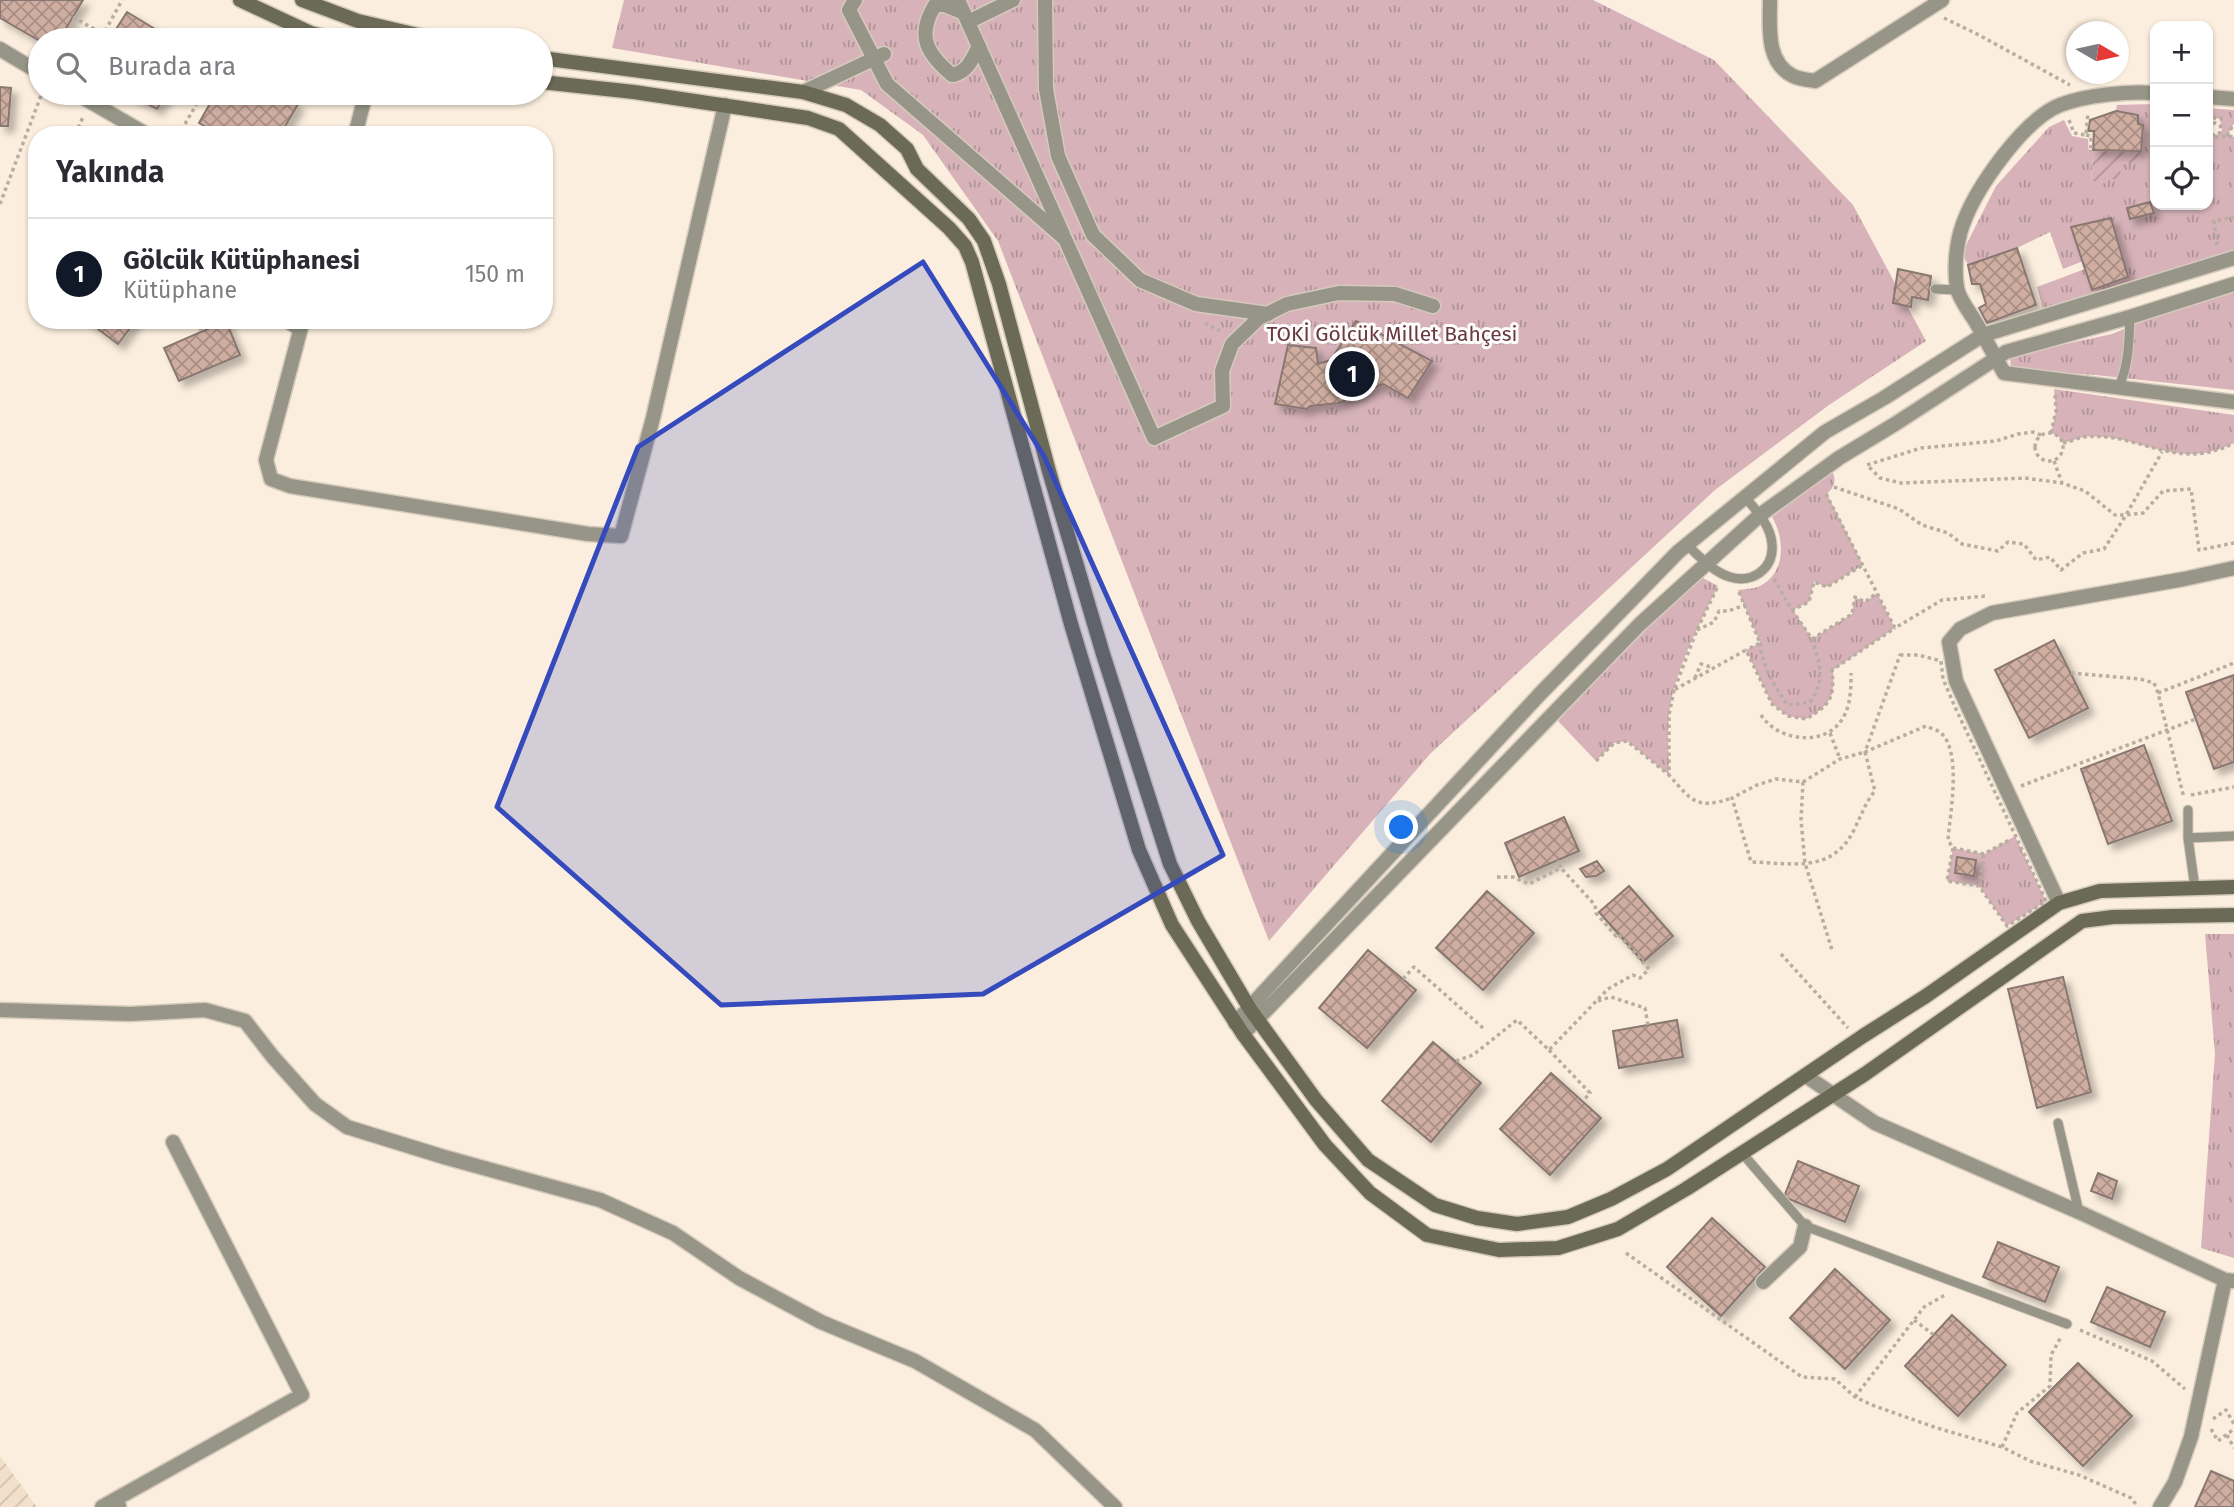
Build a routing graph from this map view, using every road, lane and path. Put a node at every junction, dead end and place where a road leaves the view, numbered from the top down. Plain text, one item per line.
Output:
1 (122, 0) edge
2 (240, 0) edge
3 (302, 0) edge
4 (855, 0) edge
5 (1013, 0) edge
6 (1045, 0) edge
7 (1770, 0) edge
8 (1942, 0) edge
9 (1927, 11) junction
10 (963, 12) edge
11 (73, 17) dead end
12 (92, 28) edge
13 (107, 28) edge
14 (300, 28) edge
15 (390, 28) edge
16 (979, 46) junction
17 (0, 50) edge
18 (879, 56) junction
19 (553, 60) edge
20 (28, 66) edge
21 (553, 83) edge
22 (803, 92) junction
23 (2150, 93) edge
24 (2213, 97) edge
25 (2234, 99) edge
26 (2091, 104) junction
27 (37, 105) edge
28 (96, 105) edge
29 (196, 105) edge
30 (363, 105) edge
31 (725, 105) junction
32 (2068, 118) dead end
33 (2221, 118) dead end
34 (2234, 122) edge
35 (2213, 124) edge
36 (2220, 124) junction
37 (30, 126) edge
38 (132, 126) edge
39 (184, 126) edge
40 (357, 126) edge
41 (28, 130) edge
42 (2086, 135) junction
43 (2213, 135) edge
44 (2213, 135) edge
45 (2227, 136) junction
46 (2234, 137) edge
47 (2091, 150) dead end
48 (0, 204) edge
49 (2234, 217) edge
50 (1065, 239) junction
51 (2218, 255) dead end
52 (2234, 258) edge
53 (2234, 284) edge
54 (1935, 289) dead end
55 (1957, 290) junction
56 (1433, 306) dead end
57 (1268, 314) junction
58 (2130, 317) junction
59 (301, 329) edge
60 (1983, 335) junction
61 (1996, 358) junction
62 (2119, 386) junction
63 (2054, 389) dead end
64 (2234, 402) edge
65 (2051, 433) junction
66 (2041, 435) junction
67 (2063, 443) junction
68 (2234, 443) edge
69 (2162, 452) junction
70 (2054, 461) junction
71 (2062, 483) junction
72 (1834, 487) dead end
73 (1826, 494) dead end
74 (1745, 497) junction
75 (1760, 515) junction
76 (2126, 515) junction
77 (2234, 543) edge
78 (1686, 544) junction
79 (1706, 564) junction
80 (1863, 565) junction
81 (2234, 568) edge
82 (1772, 577) dead end
83 (1718, 586) dead end
84 (1738, 590) dead end
85 (1877, 593) junction
86 (1987, 596) dead end
87 (1745, 605) junction
88 (1792, 610) junction
89 (1895, 628) junction
90 (1697, 630) junction
91 (1812, 639) junction
92 (1760, 643) junction
93 (1746, 650) junction
94 (2234, 663) edge
95 (1714, 668) junction
96 (1851, 673) dead end
97 (2071, 673) dead end
98 (1695, 678) junction
99 (1674, 690) junction
100 (2158, 693) junction
101 (1761, 715) dead end
102 (2196, 719) dead end
103 (2167, 731) junction
104 (1830, 733) junction
105 (1865, 752) junction
106 (1840, 759) junction
107 (1596, 761) dead end
108 (1669, 775) junction
109 (1803, 782) junction
110 (2234, 787) edge
111 (2006, 789) junction
112 (2184, 796) junction
113 (1732, 798) junction
114 (2188, 810) joint
115 (2015, 836) junction
116 (2234, 836) edge
117 (2188, 838) junction
118 (1953, 848) junction
119 (1984, 854) junction
120 (1558, 860) dead end
121 (1805, 863) junction
122 (1561, 868) junction
123 (1497, 877) dead end
124 (1979, 886) junction
125 (2234, 887) edge
126 (2195, 888) junction
127 (2059, 903) junction
128 (2234, 915) edge
129 (1832, 950) dead end
130 (1781, 954) dead end
131 (1403, 979) dead end
132 (1596, 1001) junction
133 (0, 1010) edge
134 (1254, 1014) junction
135 (1648, 1025) dead end
136 (1483, 1028) dead end
137 (1239, 1029) junction
138 (1848, 1029) dead end
139 (1549, 1050) junction
140 (1456, 1061) dead end
141 (1806, 1076) junction
142 (1833, 1094) junction
143 (1583, 1101) dead end
144 (2058, 1123) dead end
145 (173, 1142) dead end
146 (1742, 1153) junction
147 (2079, 1212) junction
148 (1805, 1226) junction
149 (1626, 1252) dead end
150 (2230, 1281) edge
151 (1763, 1282) dead end
152 (1964, 1284) junction
153 (1914, 1320) junction
154 (2067, 1324) junction
155 (1934, 1335) dead end
156 (1855, 1397) junction
157 (2199, 1401) junction
158 (2232, 1417) edge
159 (2234, 1427) edge
160 (2227, 1435) junction
161 (2002, 1447) junction
162 (2234, 1448) edge
163 (118, 1503) edge
164 (102, 1507) edge
165 (1115, 1507) edge
166 (2138, 1507) edge
167 (2160, 1507) edge

1 - 13 path
2 - 14 main road
3 - 15 main road
4 - 18 street
5 - 10 street
6 - 57 street
7 - 9 street
8 - 9 street
9 - 26 path
10 - 16 street
10 - 16 street
11 - 12 path
16 - 50 street
17 - 20 street
18 - 22 street
18 - 50 street
19 - 22 main road
21 - 31 main road
22 - 134 main road
23 - 26 street
24 - 25 street
26 - 42 path
26 - 55 street
27 - 37 path
28 - 38 street
29 - 39 path
30 - 40 street
31 - 59 street
31 - 137 main road
32 - 42 path
33 - 36 path
34 - 45 path
35 - 36 path
36 - 43 path
41 - 48 path
42 - 47 path
44 - 45 path
45 - 46 path
49 - 51 path
50 - 57 street
52 - 60 street
53 - 58 street
54 - 55 lane
55 - 60 street
56 - 57 street
58 - 61 street
58 - 62 lane
60 - 61 street
60 - 74 street
61 - 62 street
61 - 75 street
62 - 64 street
63 - 65 path
65 - 66 path
65 - 67 path
66 - 70 path
66 - 71 path
67 - 69 path
67 - 70 path
68 - 69 path
69 - 76 path
70 - 71 path
71 - 76 path
72 - 76 path
73 - 80 path
74 - 75 lane
74 - 78 street
75 - 79 street
75 - 79 lane
76 - 77 path
78 - 79 lane
78 - 134 street
79 - 134 street
80 - 85 path
80 - 88 path
81 - 111 street
82 - 88 path
83 - 90 path
84 - 87 path
85 - 89 path
85 - 91 path
86 - 89 path
87 - 90 path
87 - 92 path
88 - 91 path
89 - 93 path
90 - 99 path
91 - 92 path
92 - 93 path
93 - 95 path
94 - 100 path
95 - 98 path
95 - 98 path
96 - 104 path
97 - 100 path
98 - 99 path
99 - 108 path
100 - 103 path
101 - 104 path
102 - 103 path
103 - 111 path
103 - 112 path
104 - 106 path
105 - 106 path
105 - 115 path
105 - 118 path
105 - 121 path
106 - 109 path
107 - 108 path
108 - 113 path
109 - 113 path
109 - 121 path
110 - 112 path
111 - 127 street
112 - 114 path
113 - 121 path
114 - 117 lane
115 - 119 path
115 - 124 path
116 - 117 lane
117 - 126 lane
118 - 119 path
118 - 124 path
119 - 124 path
120 - 122 path
121 - 129 path
122 - 123 path
122 - 132 path
125 - 126 main road
126 - 127 main road
127 - 141 main road
128 - 142 main road
130 - 138 path
131 - 136 path
132 - 135 path
132 - 139 path
133 - 165 street
134 - 137 street
134 - 141 main road
137 - 146 main road
139 - 140 path
139 - 143 path
141 - 142 street
142 - 146 main road
142 - 147 street
144 - 147 lane
145 - 163 street
146 - 148 lane
147 - 150 street
148 - 151 street
148 - 152 lane
149 - 156 path
150 - 157 street
152 - 153 path
152 - 154 lane
153 - 155 path
153 - 156 path
154 - 157 path
154 - 161 path
156 - 161 path
157 - 167 street
158 - 159 path
158 - 160 path
159 - 160 path
160 - 162 path
161 - 166 path
163 - 164 street

